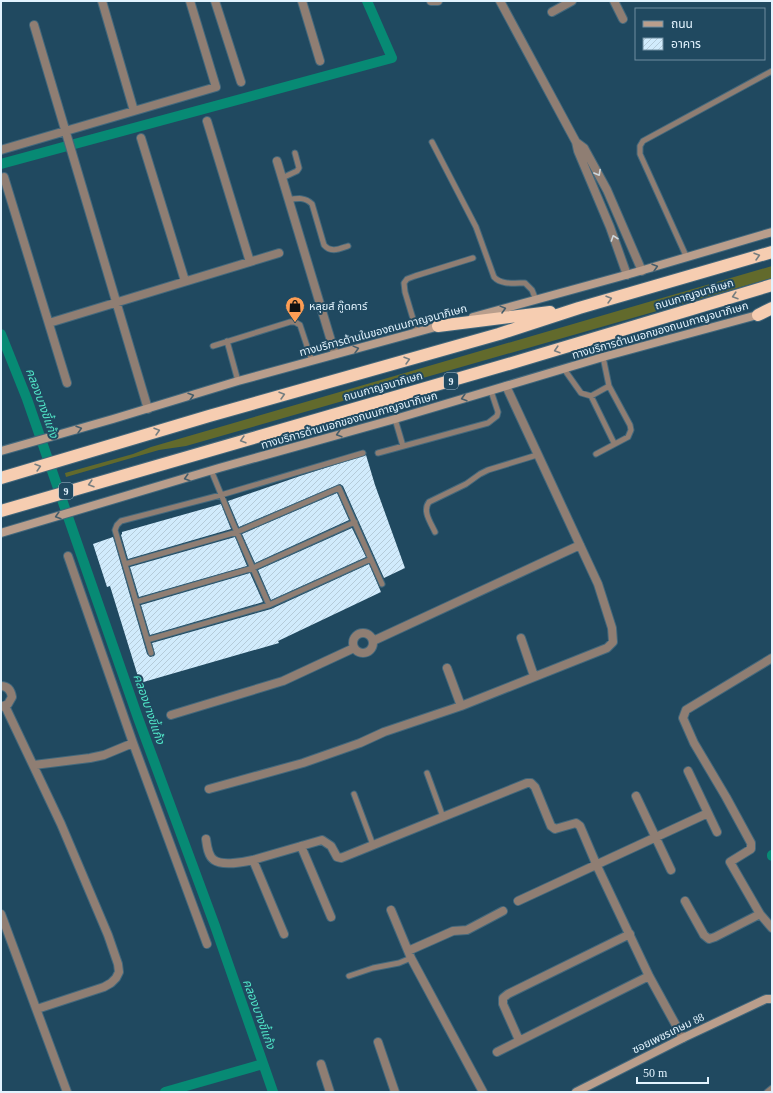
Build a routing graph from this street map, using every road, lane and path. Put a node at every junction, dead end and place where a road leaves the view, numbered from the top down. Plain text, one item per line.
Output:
1 (102, 1) edge
2 (190, 1) edge
3 (214, 1) edge
4 (302, 1) edge
5 (431, 1) edge
6 (438, 1) edge
7 (500, 1) edge
8 (572, 1) edge
9 (614, 1) edge
10 (552, 12) dead end
11 (623, 19) dead end
12 (34, 25) dead end
13 (320, 61) dead end
14 (772, 71) edge
15 (241, 82) dead end
16 (134, 111) junction
17 (208, 121) dead end
18 (65, 131) junction
19 (141, 138) dead end
20 (432, 142) dead end
21 (576, 142) junction
22 (1, 150) edge
23 (295, 153) dead end
24 (277, 161) dead end
25 (4, 177) dead end
26 (282, 178) junction
27 (288, 200) junction
28 (772, 232) edge
29 (348, 246) dead end
30 (772, 252) edge
31 (279, 253) dead end
32 (474, 258) dead end
33 (687, 258) junction
34 (250, 262) junction
35 (642, 271) junction
36 (627, 275) junction
37 (185, 281) junction
38 (772, 285) edge
39 (536, 300) junction
40 (116, 302) junction
41 (579, 308) junction
42 (772, 309) edge
43 (758, 315) joint
44 (49, 323) junction
45 (438, 326) junction
46 (417, 332) junction
47 (227, 341) junction
48 (213, 346) dead end
49 (335, 354) junction
50 (603, 357) junction
51 (312, 361) junction
52 (564, 369) junction
53 (238, 381) junction
54 (67, 383) dead end
55 (506, 386) junction
56 (609, 386) junction
57 (491, 391) junction
58 (590, 396) junction
59 (148, 409) junction
60 (395, 419) junction
61 (614, 443) junction
62 (403, 446) junction
63 (1, 451) edge
64 (363, 453) dead end
65 (378, 453) dead end
66 (596, 454) dead end
67 (537, 455) junction
68 (211, 470) junction
69 (1, 478) edge
70 (221, 495) junction
71 (3, 510) edge
72 (355, 522) junction
73 (236, 532) junction
74 (435, 532) dead end
75 (1, 533) edge
76 (580, 545) junction
77 (68, 556) dead end
78 (371, 559) junction
79 (125, 564) junction
80 (253, 568) junction
81 (382, 584) dead end
82 (136, 602) junction
83 (269, 605) junction
84 (520, 638) dead end
85 (147, 640) junction
86 (373, 641) junction
87 (354, 648) junction
88 (151, 653) dead end
89 (772, 658) edge
90 (447, 668) dead end
91 (534, 676) junction
92 (1, 686) edge
93 (3, 706) edge
94 (462, 706) junction
95 (171, 715) dead end
96 (133, 743) junction
97 (34, 765) junction
98 (688, 771) dead end
99 (427, 773) dead end
100 (209, 789) dead end
101 (354, 794) dead end
102 (636, 796) dead end
103 (708, 813) junction
104 (443, 816) junction
105 (717, 832) dead end
106 (655, 838) junction
107 (206, 839) dead end
108 (373, 845) junction
109 (301, 846) junction
110 (253, 860) junction
111 (597, 866) junction
112 (670, 870) dead end
113 (518, 901) dead end
114 (685, 901) dead end
115 (391, 910) dead end
116 (503, 911) dead end
117 (1, 914) edge
118 (760, 914) junction
119 (331, 917) dead end
120 (772, 928) edge
121 (284, 934) dead end
122 (630, 934) junction
123 (207, 944) dead end
124 (410, 955) junction
125 (349, 976) dead end
126 (650, 976) junction
127 (772, 999) edge
128 (37, 1009) junction
129 (683, 1038) junction
130 (519, 1040) junction
131 (378, 1042) dead end
132 (497, 1052) dead end
133 (321, 1064) dead end
134 (772, 1088) edge
135 (67, 1092) edge
136 (330, 1092) edge
137 (395, 1092) edge
138 (483, 1092) edge
139 (578, 1092) edge
140 (767, 1092) edge

1 - 16 street
2 - 16 street
3 - 15 street
4 - 13 street
5 - 6 street
7 - 21 street
8 - 10 street
9 - 11 street
12 - 18 street
14 - 33 lane
16 - 18 street
17 - 34 street
18 - 22 street
18 - 40 street
19 - 37 street
20 - 39 lane
21 -> 35 street
36 -> 21 street
23 - 26 lane
24 - 26 street
25 - 44 street
26 - 27 street
27 - 29 lane
27 - 49 street
28 - 33 main road, ทางบริการด้านในของถนนกาญจนาภิเษก
41 -> 30 highway, ถนนกาญจนาภิเษก
31 - 34 street
32 - 46 lane
35 -> 33 main road, ทางบริการด้านในของถนนกาญจนาภิเษก
34 - 37 street
35 - 36 main road, ทางบริการด้านในของถนนกาญจนาภิเษก
36 - 39 main road, ทางบริการด้านในของถนนกาญจนาภิเษก
37 - 40 street
38 -> 71 highway, ถนนกาญจนาภิเษก / 9
45 -> 39 main road, ทางบริการด้านในของถนนกาญจนาภิเษก
40 - 44 street
40 - 59 street
41 - 45 highway
69 -> 41 highway, ถนนกาญจนาภิเษก
42 - 43 highway
43 - 50 main road, ทางบริการด้านนอกของถนนกาญจนาภิเษก
44 - 54 street
45 - 46 main road, ทางบริการด้านในของถนนกาญจนาภิเษก
49 -> 46 main road, ทางบริการด้านในของถนนกาญจนาภิเษก
47 - 48 lane
47 - 51 lane
47 - 53 lane
49 - 51 main road, ทางบริการด้านในของถนนกาญจนาภิเษก
50 - 52 main road, ทางบริการด้านนอกของถนนกาญจนาภิเษก
50 - 56 lane
51 - 53 main road, ทางบริการด้านในของถนนกาญจนาภิเษก
52 - 55 main road, ทางบริการด้านนอกของถนนกาญจนาภิเษก
52 - 58 lane
59 -> 53 main road, ทางบริการด้านในของถนนกาญจนาภิเษก
55 - 57 main road, ทางบริการด้านนอกของถนนกาญจนาภิเษก
55 - 67 street
56 - 58 lane
56 - 61 lane
57 -> 60 main road, ทางบริการด้านนอกของถนนกาญจนาภิเษก
57 - 62 lane
58 - 61 lane
63 -> 59 main road, ทางบริการด้านในของถนนกาญจนาภิเษก
60 - 62 lane
60 -> 68 main road, ทางบริการด้านนอกของถนนกาญจนาภิเษก
61 - 66 lane
62 - 65 lane
64 - 70 lane
67 - 74 lane
67 - 76 street
68 - 70 lane
68 -> 75 main road, ทางบริการด้านนอกของถนนกาญจนาภิเษก
70 - 73 lane
70 - 79 lane
72 - 73 lane
72 - 78 lane
72 - 80 lane
73 - 79 lane
73 - 80 lane
76 - 86 street
76 - 91 street
77 - 96 street
78 - 81 lane
78 - 83 lane
79 - 82 lane
80 - 82 lane
80 - 83 lane
82 - 85 lane
83 - 85 lane
84 - 91 street
85 - 88 lane
86 - 87 street
86 - 87 street
87 - 95 street
89 - 118 street
90 - 94 street
91 - 94 street
92 - 93 street
93 - 97 street
94 - 100 street
96 - 97 street
96 - 123 street
97 - 128 street
98 - 103 street
99 - 104 lane
101 - 108 lane
102 - 106 street
103 - 105 street
103 - 106 street
104 - 108 street
104 - 111 street
106 - 111 street
106 - 112 street
107 - 110 street
108 - 109 street
109 - 110 street
109 - 119 street
110 - 121 street
111 - 113 street
111 - 122 street
114 - 118 street
115 - 124 street
116 - 124 street
117 - 128 street
118 - 120 street
122 - 126 street
122 - 130 street
124 - 125 lane
124 - 138 street
126 - 129 street
126 - 130 street
127 - 129 main road, ซอยเพชรเกษม 88
128 - 135 street
129 - 139 main road, ซอยเพชรเกษม 88
130 - 132 street
131 - 137 street
133 - 136 street
134 - 140 lane

